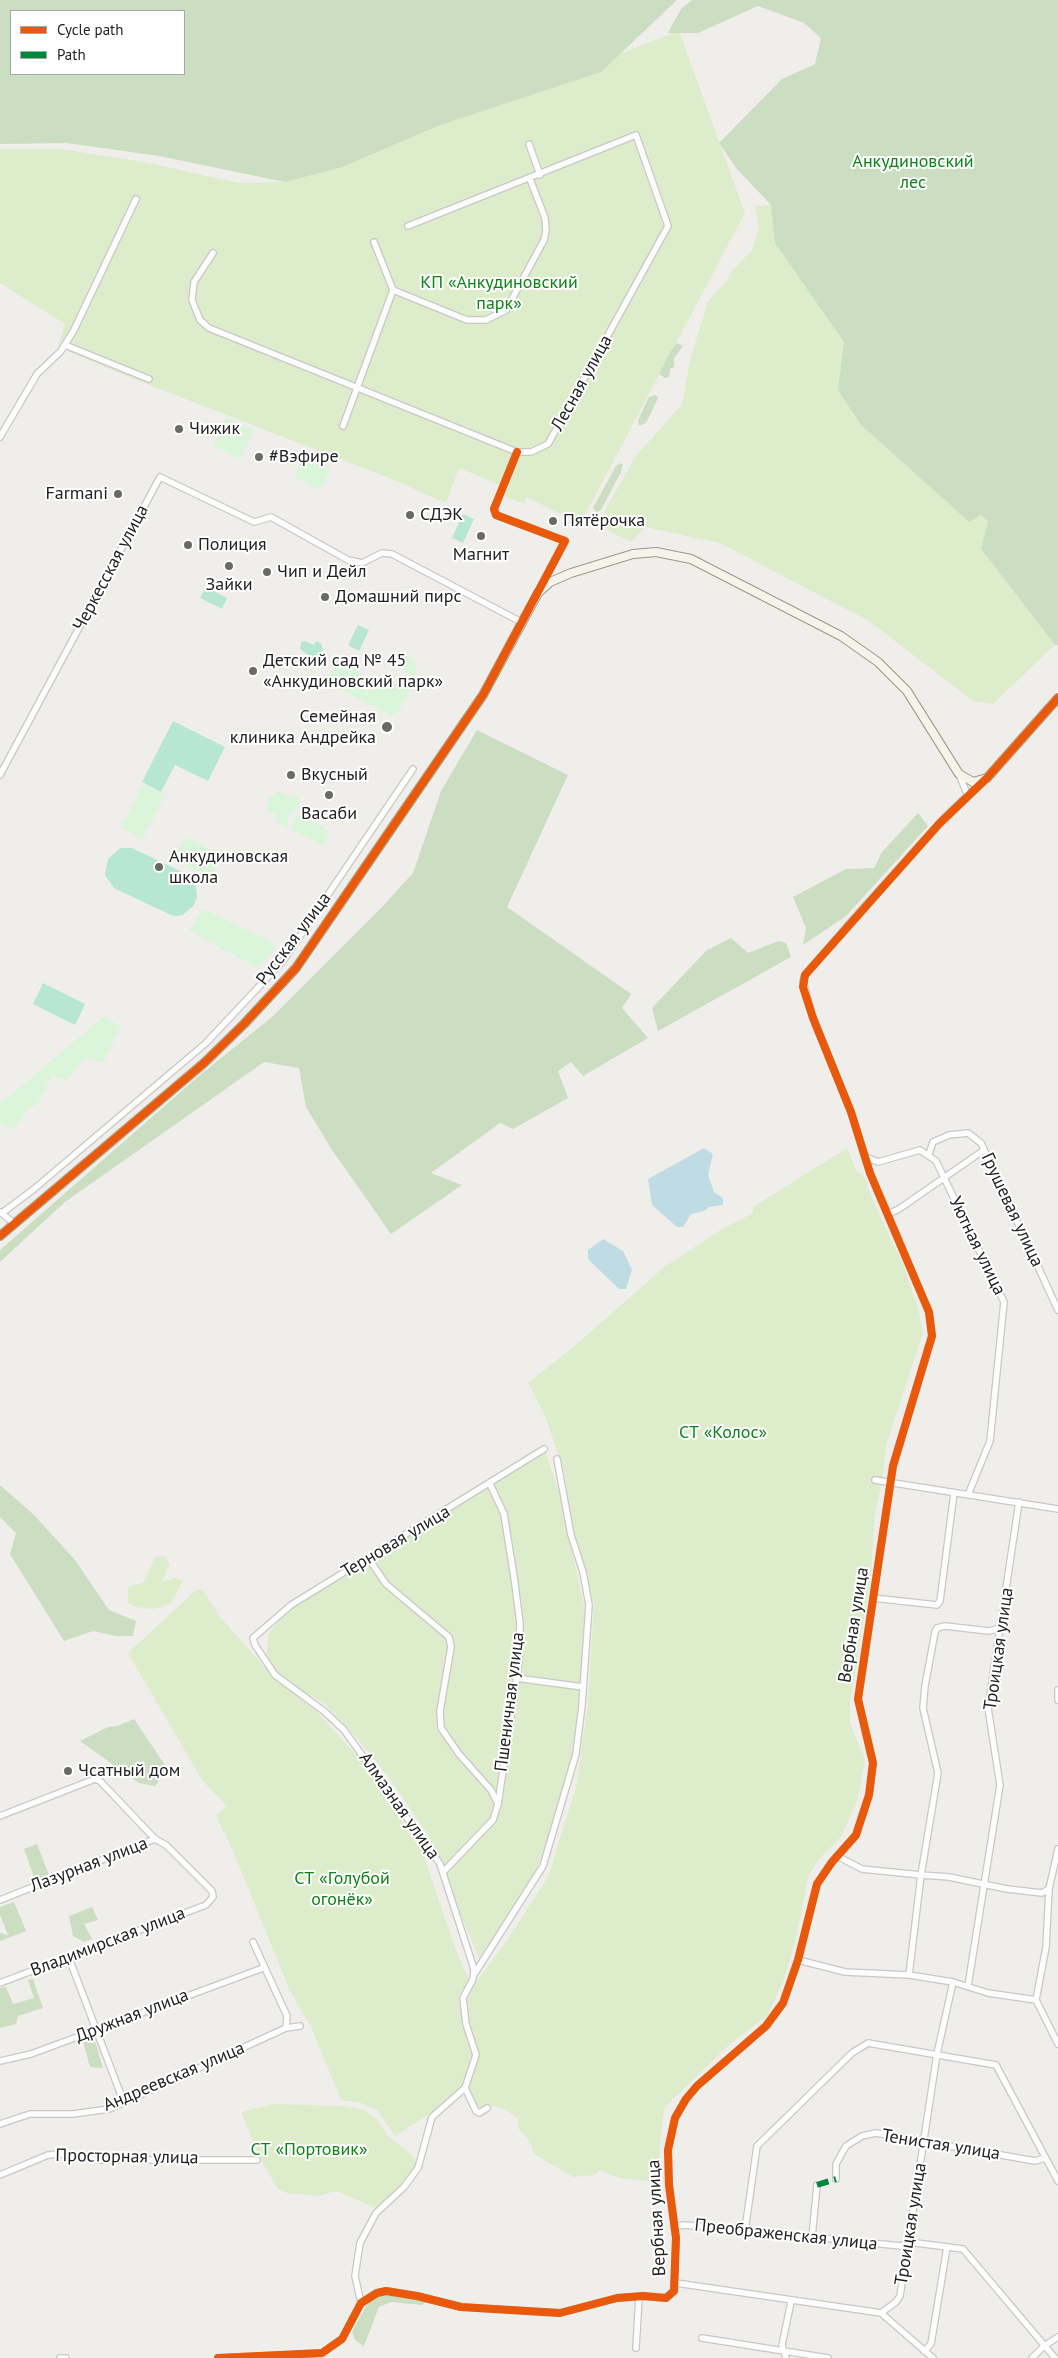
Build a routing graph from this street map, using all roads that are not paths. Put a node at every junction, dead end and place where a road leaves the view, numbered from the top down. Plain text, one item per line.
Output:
1 (529, 144) dead end
2 (540, 174) junction
3 (530, 179) junction
4 (136, 199) dead end
5 (408, 226) dead end
6 (374, 242) dead end
7 (213, 252) dead end
8 (393, 290) junction
9 (65, 345) junction
10 (149, 379) dead end
11 (357, 387) junction
12 (342, 426) dead end
13 (0, 437) edge
14 (517, 452) junction
15 (538, 593) junction
16 (523, 623) junction
17 (1058, 698) edge
18 (413, 769) dead end
19 (959, 774) junction
20 (0, 775) edge
21 (987, 778) junction
22 (968, 796) junction
23 (984, 1150) junction
24 (929, 1154) junction
25 (866, 1156) junction
26 (944, 1178) junction
27 (1, 1212) edge
28 (888, 1214) junction
29 (15, 1224) junction
30 (0, 1236) edge
31 (1058, 1310) edge
32 (544, 1449) dead end
33 (557, 1458) dead end
34 (875, 1480) dead end
35 (892, 1481) junction
36 (490, 1484) junction
37 (954, 1493) junction
38 (968, 1495) junction
39 (1019, 1502) junction
40 (1058, 1508) edge
41 (369, 1559) junction
42 (873, 1598) junction
43 (1000, 1628) junction
44 (254, 1642) joint
45 (516, 1678) junction
46 (583, 1687) junction
47 (1058, 1690) edge
48 (1058, 1700) edge
49 (498, 1804) junction
50 (0, 1816) edge
51 (155, 1839) junction
52 (1058, 1849) edge
53 (839, 1857) junction
54 (443, 1872) junction
55 (921, 1875) junction
56 (984, 1884) junction
57 (1049, 1889) junction
58 (213, 1897) joint
59 (0, 1900) edge
60 (253, 1942) dead end
61 (69, 1958) junction
62 (798, 1960) junction
63 (263, 1968) junction
64 (474, 1975) junction
65 (909, 1975) junction
66 (278, 1980) dead end
67 (952, 1982) junction
68 (0, 1983) edge
69 (271, 1984) junction
70 (968, 1986) junction
71 (1036, 2000) junction
72 (300, 2026) dead end
73 (286, 2028) junction
74 (95, 2030) junction
75 (1058, 2044) edge
76 (937, 2054) junction
77 (0, 2062) edge
78 (465, 2088) junction
79 (124, 2103) junction
80 (487, 2108) dead end
81 (0, 2124) edge
82 (924, 2142) junction
83 (1045, 2158) junction
84 (257, 2160) dead end
85 (1056, 2171) edge
86 (0, 2175) edge
87 (836, 2179) dead end
88 (1058, 2182) edge
89 (817, 2185) dead end
90 (674, 2227) junction
91 (745, 2230) junction
92 (812, 2237) junction
93 (908, 2242) junction
94 (946, 2247) junction
95 (676, 2284) junction
96 (639, 2297) junction
97 (791, 2302) junction
98 (361, 2303) junction
99 (881, 2313) junction
100 (1058, 2337) edge
101 (702, 2338) dead end
102 (1044, 2346) junction
103 (636, 2348) dead end
104 (783, 2350) junction
105 (924, 2351) junction
106 (60, 2358) edge
107 (66, 2358) edge
108 (218, 2358) edge
109 (780, 2358) edge
110 (786, 2358) edge
111 (828, 2358) edge
112 (933, 2358) edge
113 (1032, 2358) edge
114 (1055, 2358) edge

1 - 2 street
2 - 3 street, Лесная улица
2 - 14 street, Лесная улица
3 - 5 street, Лесная улица
3 - 8 street
4 - 9 street
6 - 8 street
7 - 11 street
8 - 11 street
9 - 10 street
9 - 13 street
11 - 12 street
11 - 14 street
14 - 15 street
15 - 16 street, Русская улица
15 - 19 street
16 - 20 street, Черкесская улица
16 - 29 street, Русская улица
17 - 21 street
18 - 27 street
19 - 21 street
19 - 22 street
21 - 22 street
22 - 25 street, Вербная улица
23 - 24 street, Грушевая улица
23 - 26 street
23 - 31 street, Грушевая улица
24 - 25 street
24 - 26 street, Уютная улица
25 - 28 street, Вербная улица
26 - 28 street
26 - 38 street, Уютная улица
27 - 29 street
28 - 35 street, Вербная улица
29 - 30 street, Русская улица
32 - 36 street, Терновая улица
33 - 46 street
34 - 35 street
35 - 37 street
35 - 42 street, Вербная улица
36 - 41 street, Терновая улица
36 - 45 street, Пшеничная улица
37 - 38 street
37 - 42 street
38 - 39 street
39 - 40 street
39 - 43 street, Троицкая улица
41 - 44 street, Терновая улица
41 - 49 street
42 - 53 street, Вербная улица
43 - 55 street
43 - 56 street, Троицкая улица
44 - 54 street, Алмазная улица
45 - 46 street
45 - 49 street, Пшеничная улица
46 - 64 street
47 - 48 street
49 - 54 street, Пшеничная улица
50 - 51 street
51 - 58 street, Лазурная улица
51 - 59 street, Лазурная улица
52 - 57 street
53 - 55 street
53 - 62 street, Вербная улица
54 - 64 street, Алмазная улица
55 - 56 street
55 - 65 street
56 - 57 street
56 - 70 street, Троицкая улица
57 - 71 street
58 - 61 street, Владимирская улица
60 - 63 street
61 - 68 street, Владимирская улица
61 - 74 street
62 - 65 street
62 - 90 street, Вербная улица
63 - 69 street
63 - 74 street, Дружная улица
64 - 78 street
65 - 67 street
66 - 69 street
67 - 70 street
67 - 76 street, Троицкая улица
69 - 73 street
70 - 71 street
71 - 75 street
72 - 73 street, Андреевская улица
73 - 79 street, Андреевская улица
74 - 77 street, Дружная улица
74 - 79 street
76 - 82 street, Троицкая улица
76 - 83 street
76 - 91 street
78 - 80 street
78 - 98 street
79 - 81 street, Андреевская улица
82 - 83 street, Тенистая улица
82 - 87 street, Тенистая улица
82 - 93 street, Троицкая улица
83 - 85 street
84 - 86 street, Просторная улица
85 - 88 street
89 - 92 street
90 - 91 street, Преображенская улица
90 - 95 street, Вербная улица
91 - 92 street, Преображенская улица
92 - 93 street, Преображенская улица
93 - 94 street, Преображенская улица
93 - 99 street, Троицкая улица
94 - 102 street, Преображенская улица
94 - 105 street
95 - 96 street, Вербная улица
95 - 97 street
96 - 98 street
96 - 103 street
97 - 99 street
97 - 104 street
98 - 108 street
99 - 105 street
100 - 102 street
101 - 104 street
102 - 113 street
102 - 114 street, Преображенская улица
104 - 109 street
104 - 110 street
104 - 111 street
105 - 112 street
106 - 107 street

